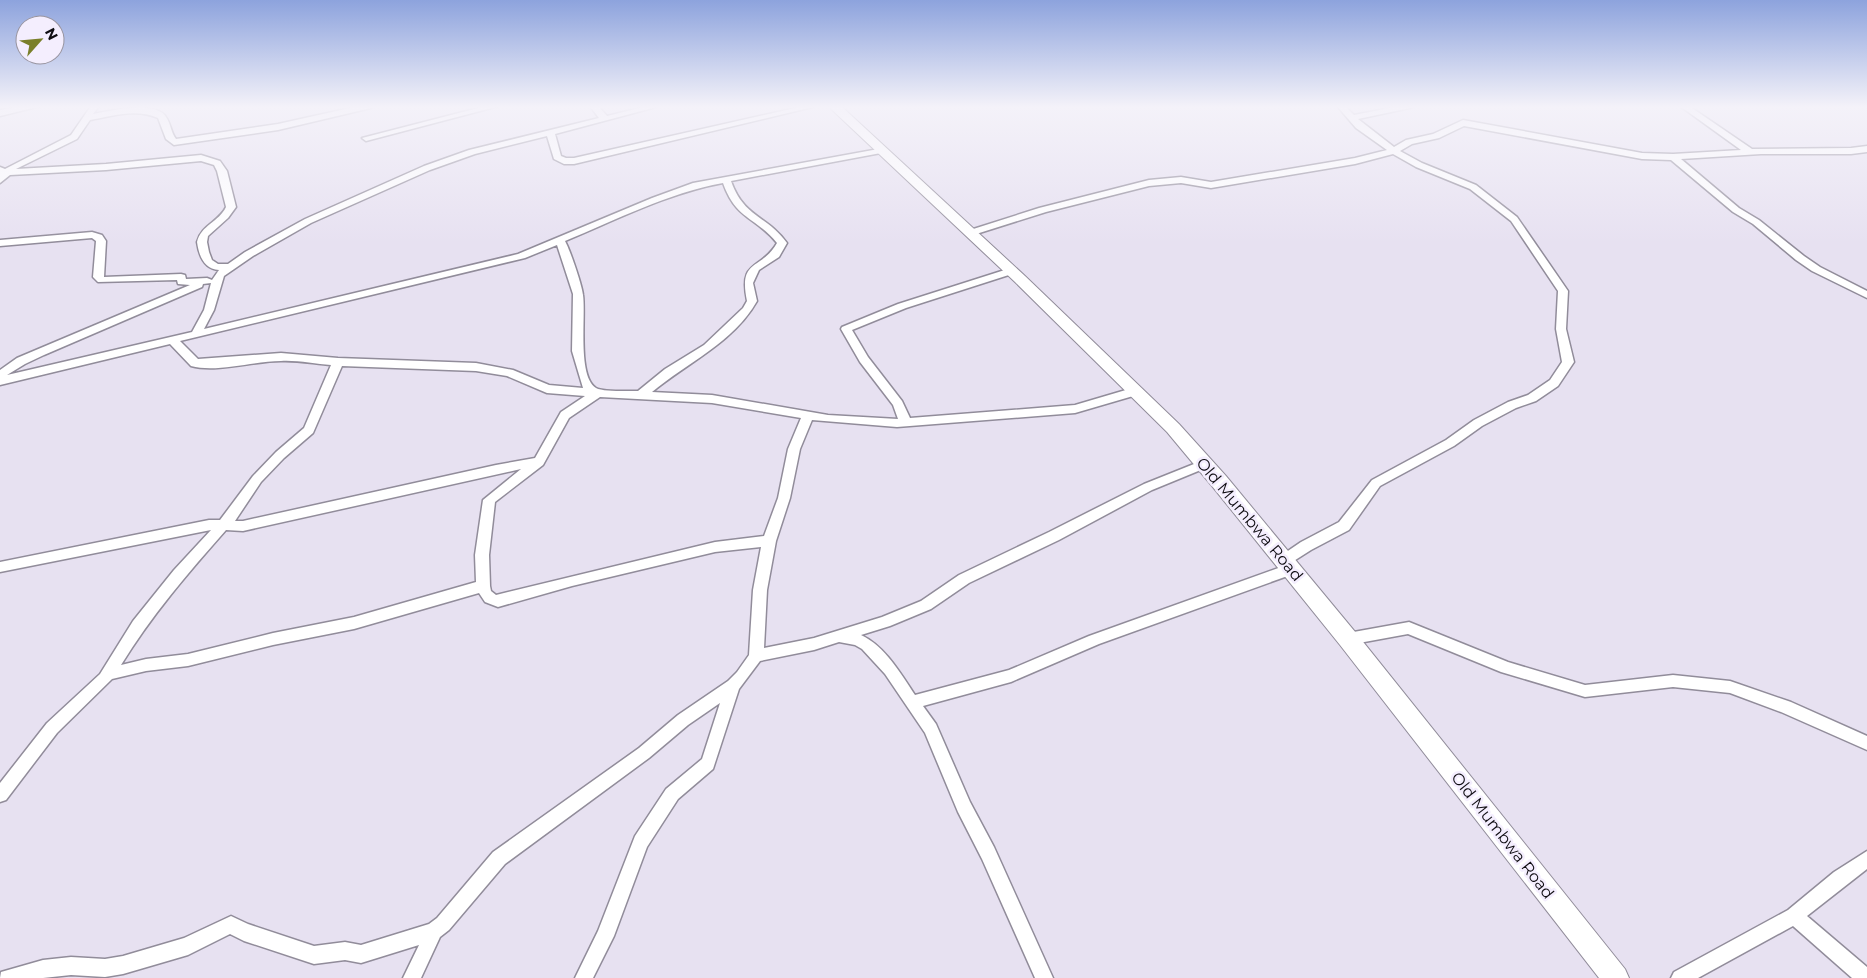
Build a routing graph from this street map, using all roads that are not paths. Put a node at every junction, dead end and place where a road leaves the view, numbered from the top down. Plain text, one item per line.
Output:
1 (44, 152) edge
2 (475, 152) edge
3 (556, 152) edge
4 (615, 152) edge
5 (872, 152) edge
6 (883, 152) edge
7 (1392, 152) edge
8 (1395, 152) edge
9 (1619, 152) edge
10 (1710, 152) edge
11 (1673, 157) junction
12 (2, 175) edge
13 (726, 179) junction
14 (970, 233) junction
15 (559, 240) junction
16 (0, 243) edge
17 (229, 267) junction
18 (1011, 271) junction
19 (212, 280) junction
20 (1867, 294) edge
21 (195, 335) junction
22 (172, 340) junction
23 (338, 362) junction
24 (0, 375) edge
25 (0, 381) edge
26 (1136, 391) junction
27 (596, 394) junction
28 (642, 394) junction
29 (808, 416) junction
30 (904, 421) junction
31 (539, 462) junction
32 (1204, 464) junction
33 (222, 527) junction
34 (769, 541) junction
35 (1288, 565) junction
36 (0, 567) edge
37 (483, 586) junction
38 (839, 636) junction
39 (1348, 639) junction
40 (756, 656) junction
41 (108, 674) junction
42 (733, 686) junction
43 (912, 702) junction
44 (1867, 743) edge
45 (0, 795) edge
46 (1867, 859) edge
47 (1794, 916) junction
48 (434, 931) junction
49 (7, 978) edge
50 (412, 978) edge
51 (584, 978) edge
52 (1044, 978) edge
53 (1616, 978) edge
54 (1680, 978) edge
55 (1866, 978) edge

1 - 12 street
2 - 17 street
3 - 4 street
5 - 13 street
6 - 14 main road, Old Mumbwa Road
7 - 14 street
8 - 35 street
9 - 11 street
10 - 11 street
11 - 20 street
12 - 17 street
13 - 15 street
13 - 28 street
14 - 18 main road, Old Mumbwa Road
15 - 21 street
15 - 27 street
16 - 19 street
17 - 19 street
18 - 26 main road, Old Mumbwa Road
18 - 30 street
19 - 21 street
19 - 24 street
21 - 22 street
22 - 23 street
22 - 25 street
23 - 27 street
23 - 33 street
26 - 30 street
26 - 32 main road, Old Mumbwa Road
27 - 28 street
27 - 31 street
28 - 29 street
29 - 30 street
29 - 34 street
31 - 33 street
31 - 37 street
32 - 35 main road, Old Mumbwa Road
32 - 38 street
33 - 36 street
33 - 41 street
34 - 37 street
34 - 40 street
35 - 39 main road, Old Mumbwa Road
35 - 43 street
37 - 41 street
38 - 40 street
38 - 43 street
39 - 44 street
39 - 53 main road, Old Mumbwa Road
40 - 42 street
41 - 45 street
42 - 48 street
42 - 51 street
43 - 52 street
46 - 47 street
47 - 54 street
47 - 55 street
48 - 49 street
48 - 50 street

